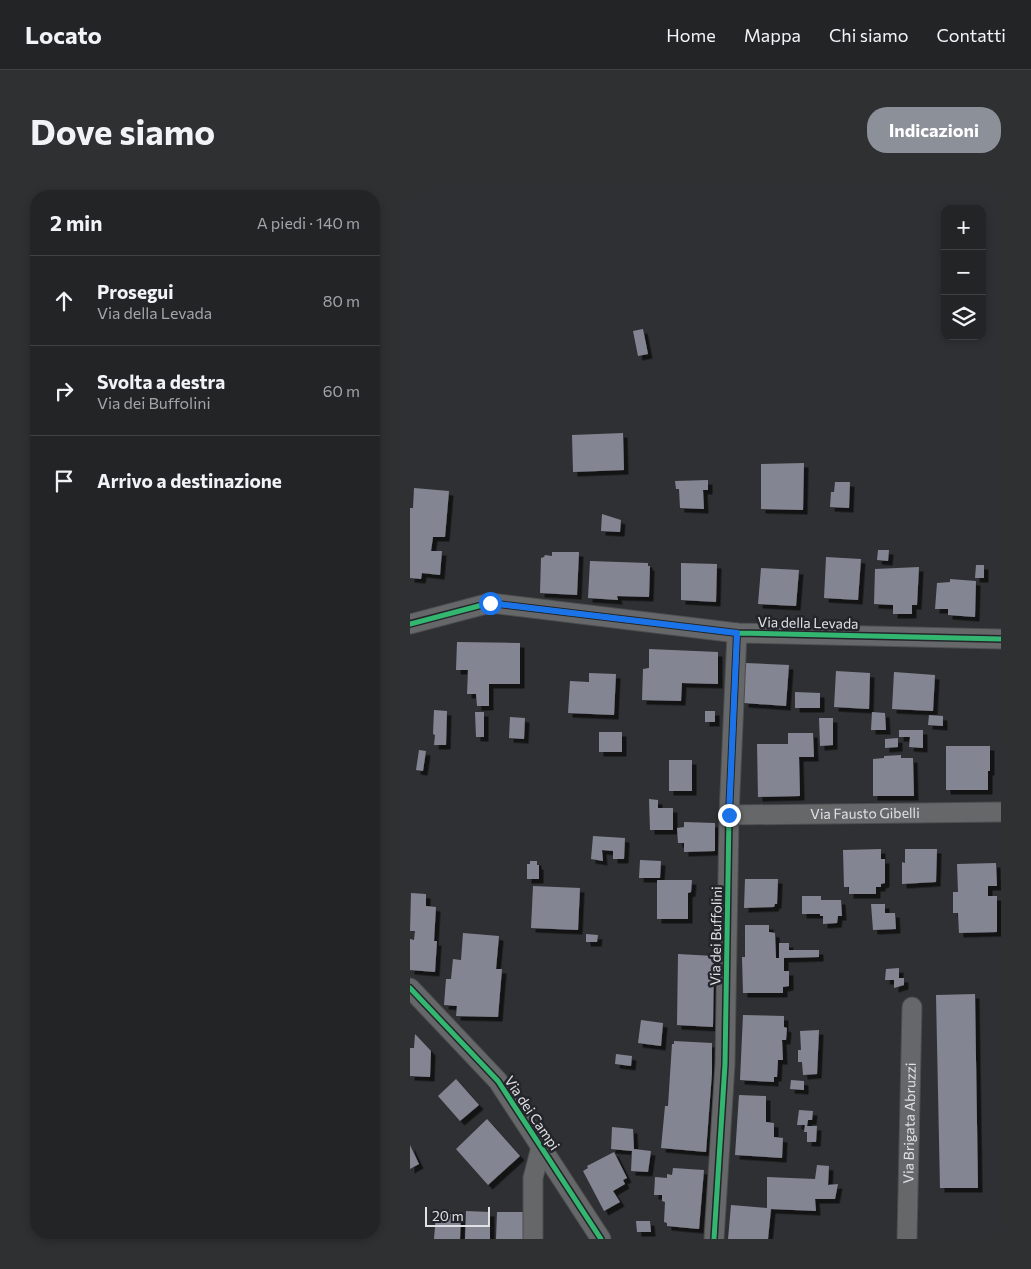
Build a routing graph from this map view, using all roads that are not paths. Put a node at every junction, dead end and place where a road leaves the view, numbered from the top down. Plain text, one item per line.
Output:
1 (410, 624) edge
2 (737, 633) junction
3 (1001, 639) edge
4 (1001, 812) edge
5 (729, 815) junction
6 (410, 988) edge
7 (912, 1007) dead end
8 (541, 1147) junction
9 (533, 1239) edge
10 (601, 1239) edge
11 (714, 1239) edge
12 (907, 1239) edge

1 - 2 street, Via della Levada
2 - 3 street, Via della Levada
2 - 5 street, Via dei Buffolini
4 - 5 street, Via Fausto Gibelli
5 - 11 street, Via dei Buffolini
6 - 8 street, Via dei Campi
7 - 12 street, Via Brigata Abruzzi
8 - 9 street
8 - 10 street, Via dei Campi

